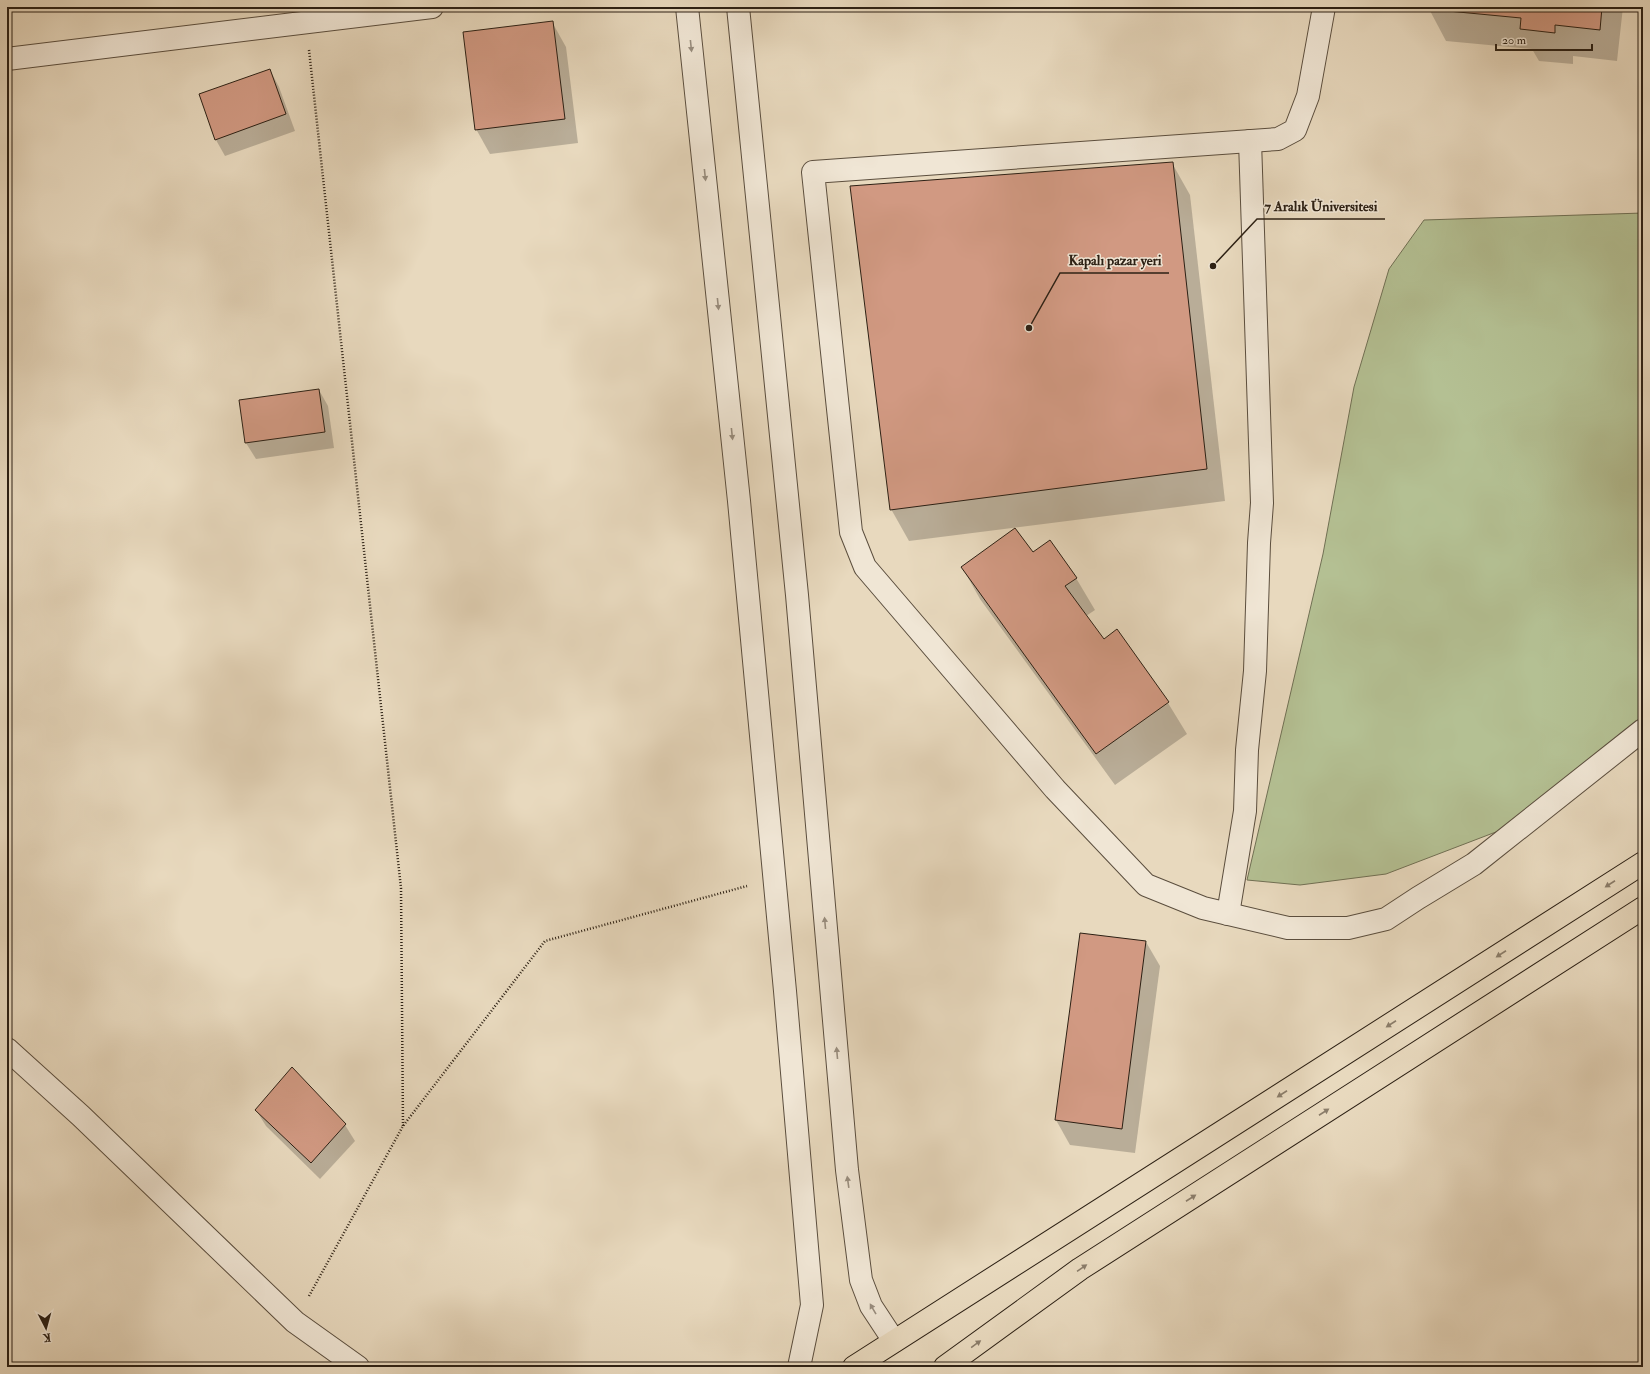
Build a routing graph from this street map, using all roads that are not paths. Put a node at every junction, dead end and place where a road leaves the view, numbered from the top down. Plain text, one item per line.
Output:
1 (432, 7) edge
2 (687, 7) edge
3 (738, 7) edge
4 (1324, 7) edge
5 (7, 58) edge
6 (1250, 141) junction
7 (1643, 730) edge
8 (1643, 863) edge
9 (1643, 908) edge
10 (1228, 914) junction
11 (7, 1049) edge
12 (894, 1341) junction
13 (358, 1367) edge
14 (799, 1367) edge
15 (854, 1367) edge
16 (945, 1367) edge

1 - 5 street
2 -> 14 street
12 -> 3 street
4 - 6 street
6 - 10 street
6 - 10 street
7 - 10 street
8 -> 12 main road
16 -> 9 main road
11 - 13 street
12 - 15 main road

